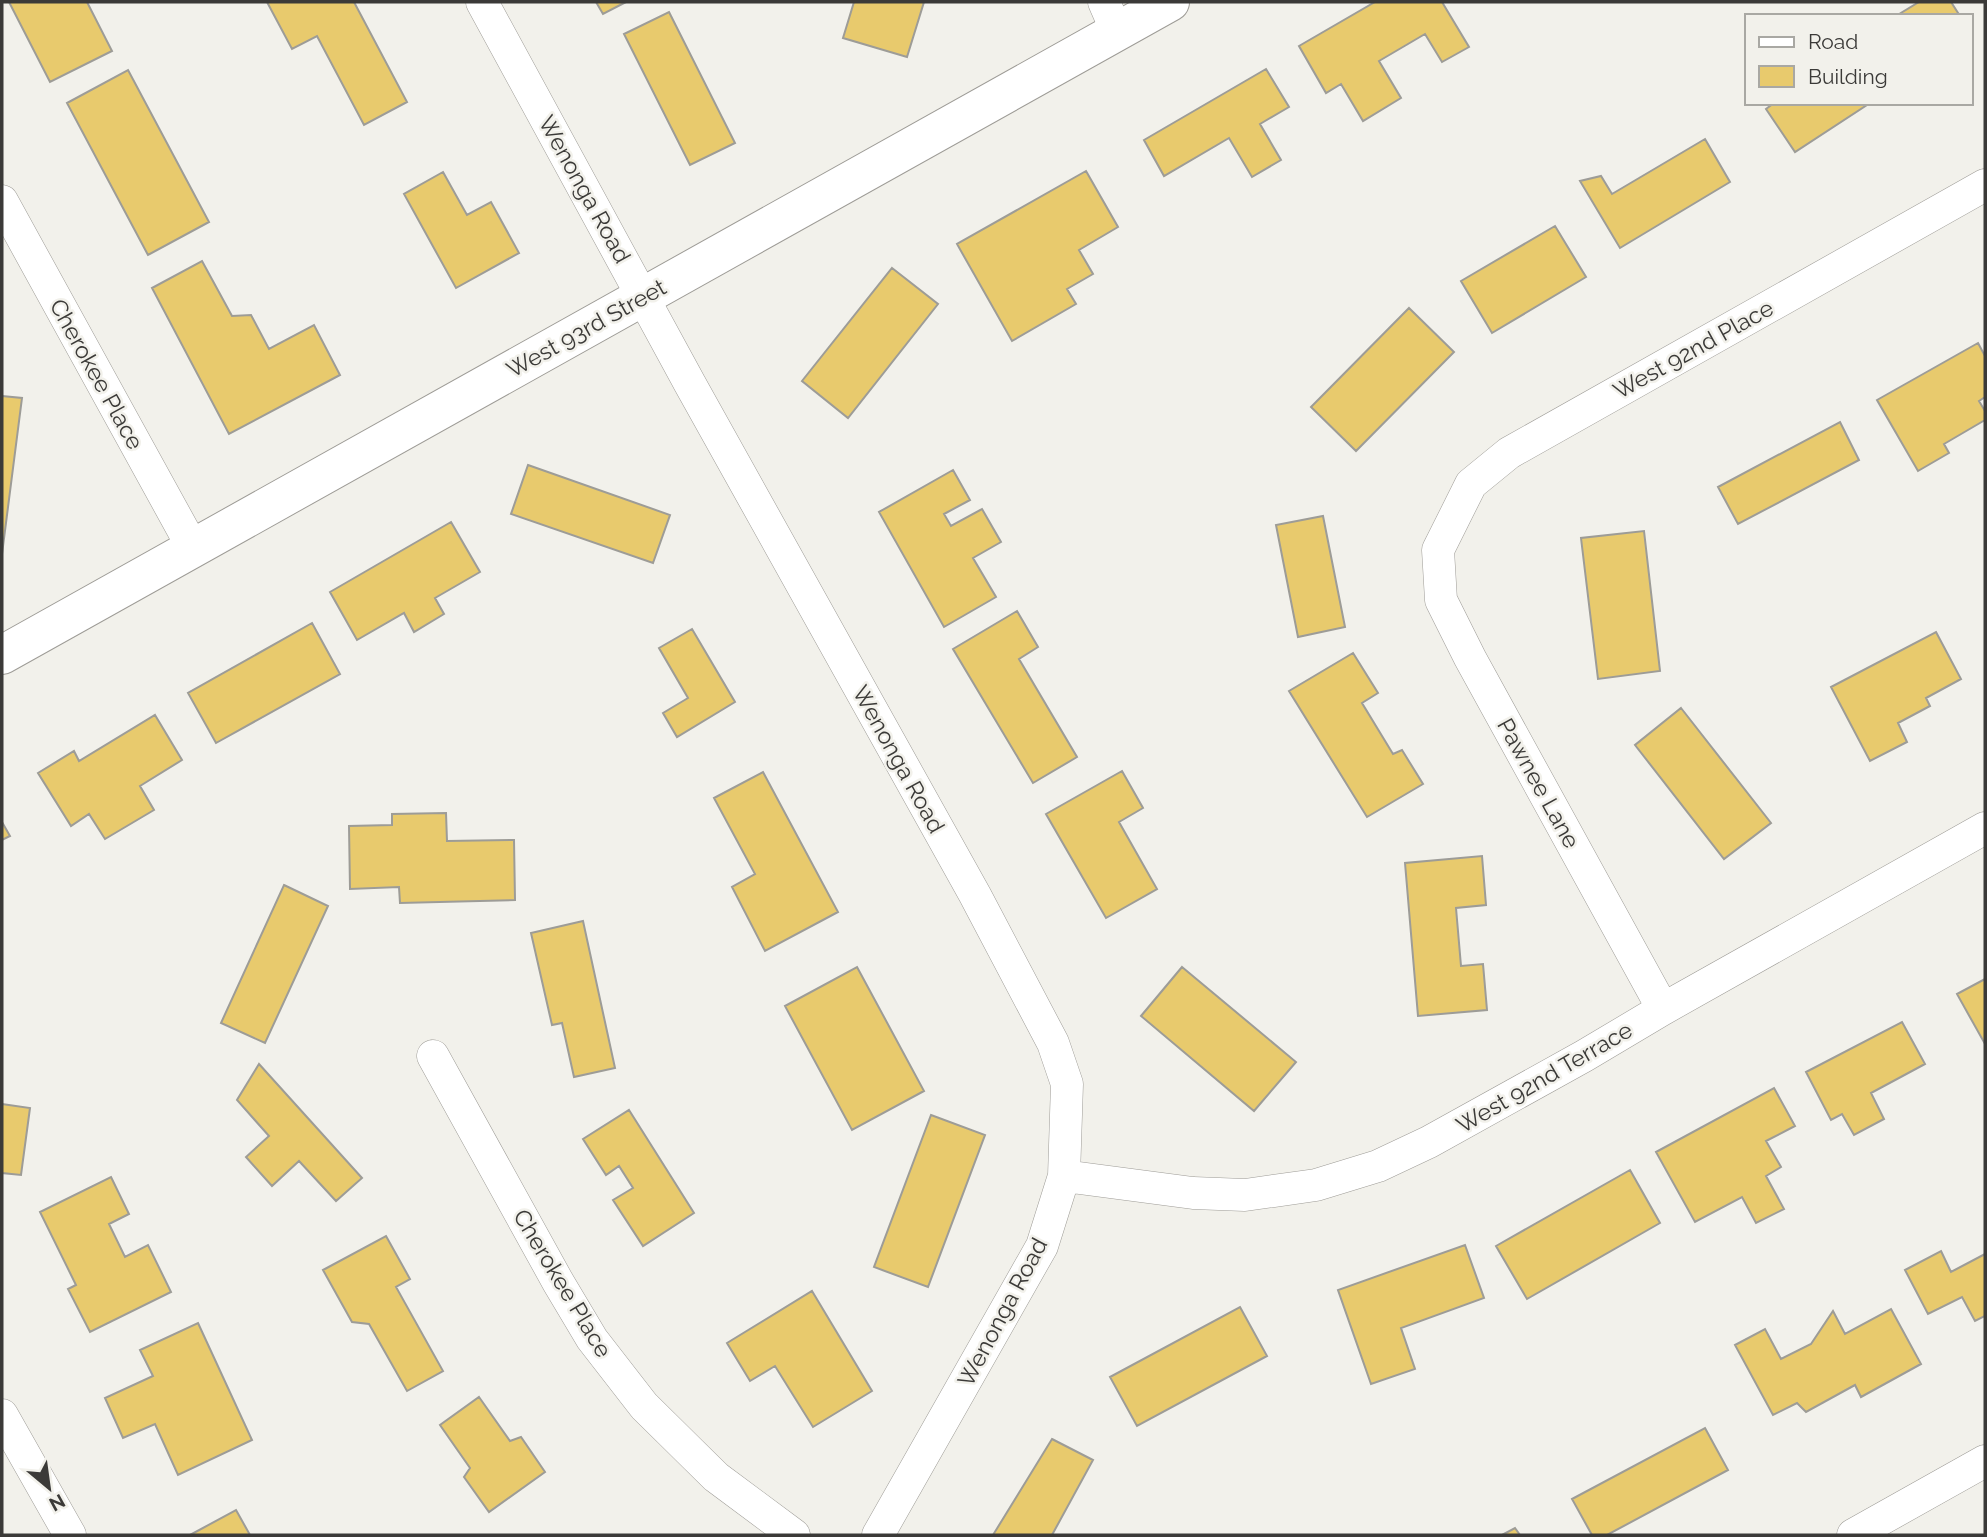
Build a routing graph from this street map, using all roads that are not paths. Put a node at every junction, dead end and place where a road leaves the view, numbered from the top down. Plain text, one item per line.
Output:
1 (482, 2) edge
2 (1170, 2) edge
3 (1110, 17) edge
4 (1985, 185) edge
5 (2, 201) edge
6 (644, 296) junction
7 (193, 548) junction
8 (1438, 550) joint
9 (2, 655) edge
10 (1985, 828) edge
11 (1662, 1009) junction
12 (433, 1056) dead end
13 (1064, 1176) junction
14 (2, 1415) edge
15 (1985, 1461) edge
16 (70, 1535) edge
17 (794, 1535) edge
18 (878, 1535) edge
19 (1853, 1535) edge

1 - 6 street, Wenonga Road
2 - 3 street, West 93rd Street
3 - 6 street, West 93rd Street
4 - 8 street, West 92nd Place
5 - 7 street, Cherokee Place
6 - 7 street, West 93rd Street
6 - 13 street, Wenonga Road
7 - 9 street, West 93rd Street
8 - 11 street, Pawnee Lane
10 - 11 street, West 92nd Terrace
11 - 13 street, West 92nd Terrace
12 - 17 street, Cherokee Place
13 - 18 street, Wenonga Road
14 - 16 street
15 - 19 street

